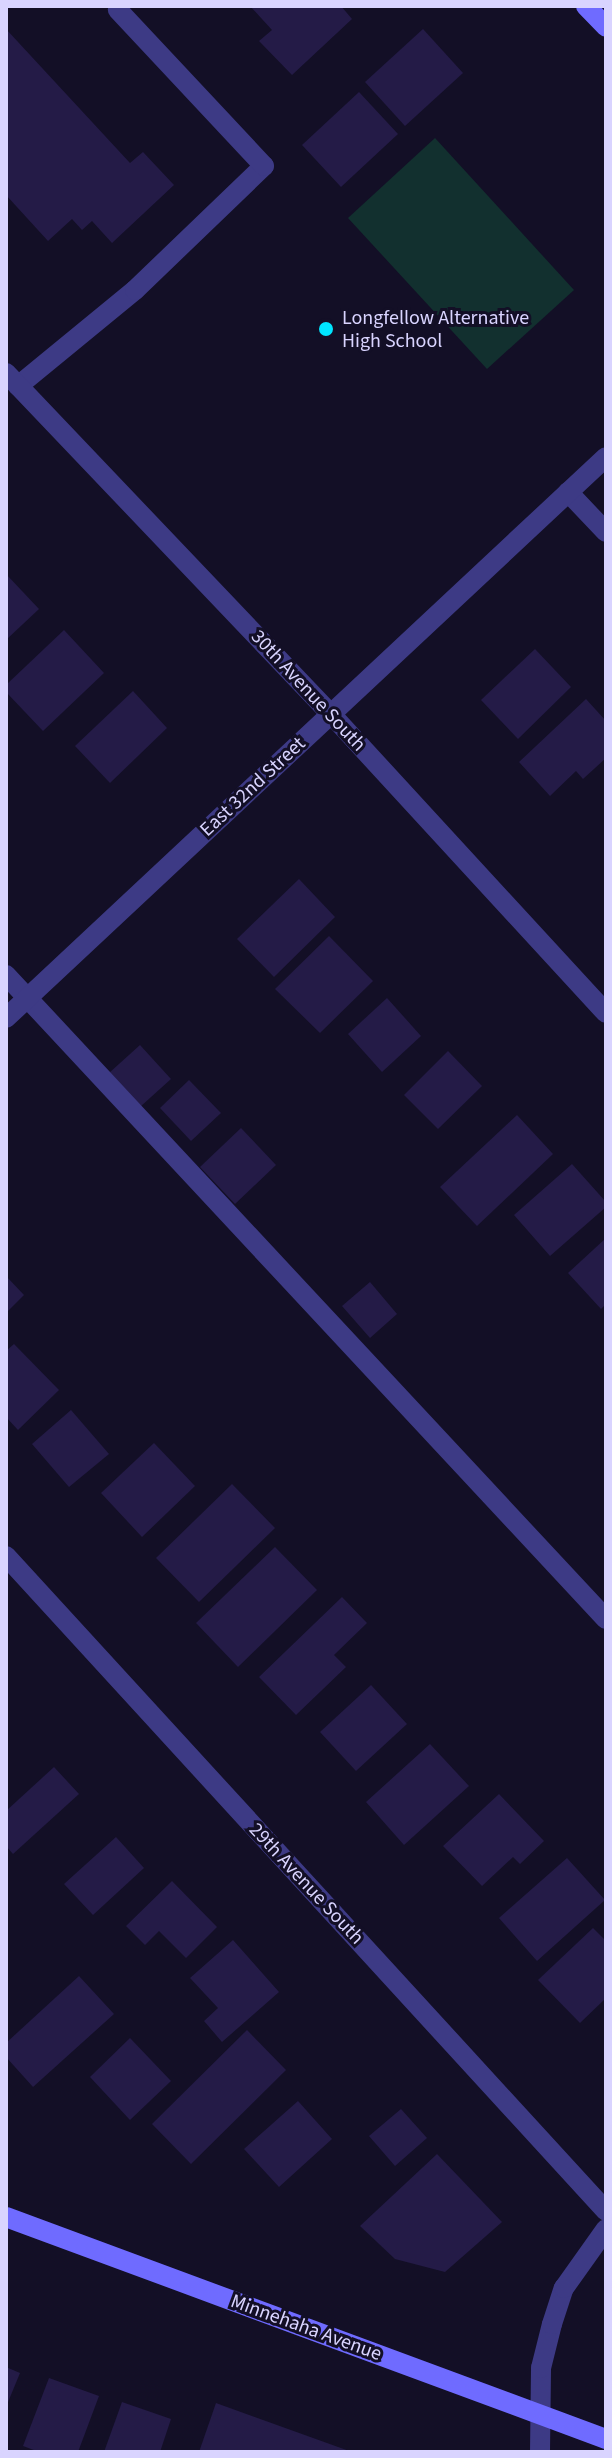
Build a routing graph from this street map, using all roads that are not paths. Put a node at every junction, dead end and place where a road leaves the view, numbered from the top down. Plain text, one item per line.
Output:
1 (586, 6) edge
2 (118, 10) dead end
3 (606, 27) edge
4 (12, 380) edge
5 (606, 457) edge
6 (568, 492) junction
7 (606, 532) edge
8 (331, 714) junction
9 (6, 975) edge
10 (28, 998) junction
11 (606, 1013) edge
12 (6, 1018) edge
13 (7, 1560) edge
14 (606, 1619) edge
15 (606, 2211) edge
16 (6, 2217) edge
17 (606, 2229) edge
18 (539, 2415) junction
19 (606, 2439) edge
20 (540, 2452) edge

1 - 3 main road
2 - 4 street
4 - 8 street, 30th Avenue South
5 - 6 street, East 32nd Street
6 - 7 street
6 - 8 street, East 32nd Street
8 - 10 street, East 32nd Street
8 - 11 street, 30th Avenue South
9 - 10 street
10 - 12 street, East 32nd Street
10 - 14 street
13 - 15 street, 29th Avenue South
16 - 18 main road, Minnehaha Avenue
17 - 18 street
18 - 19 main road, Minnehaha Avenue
18 - 20 street

